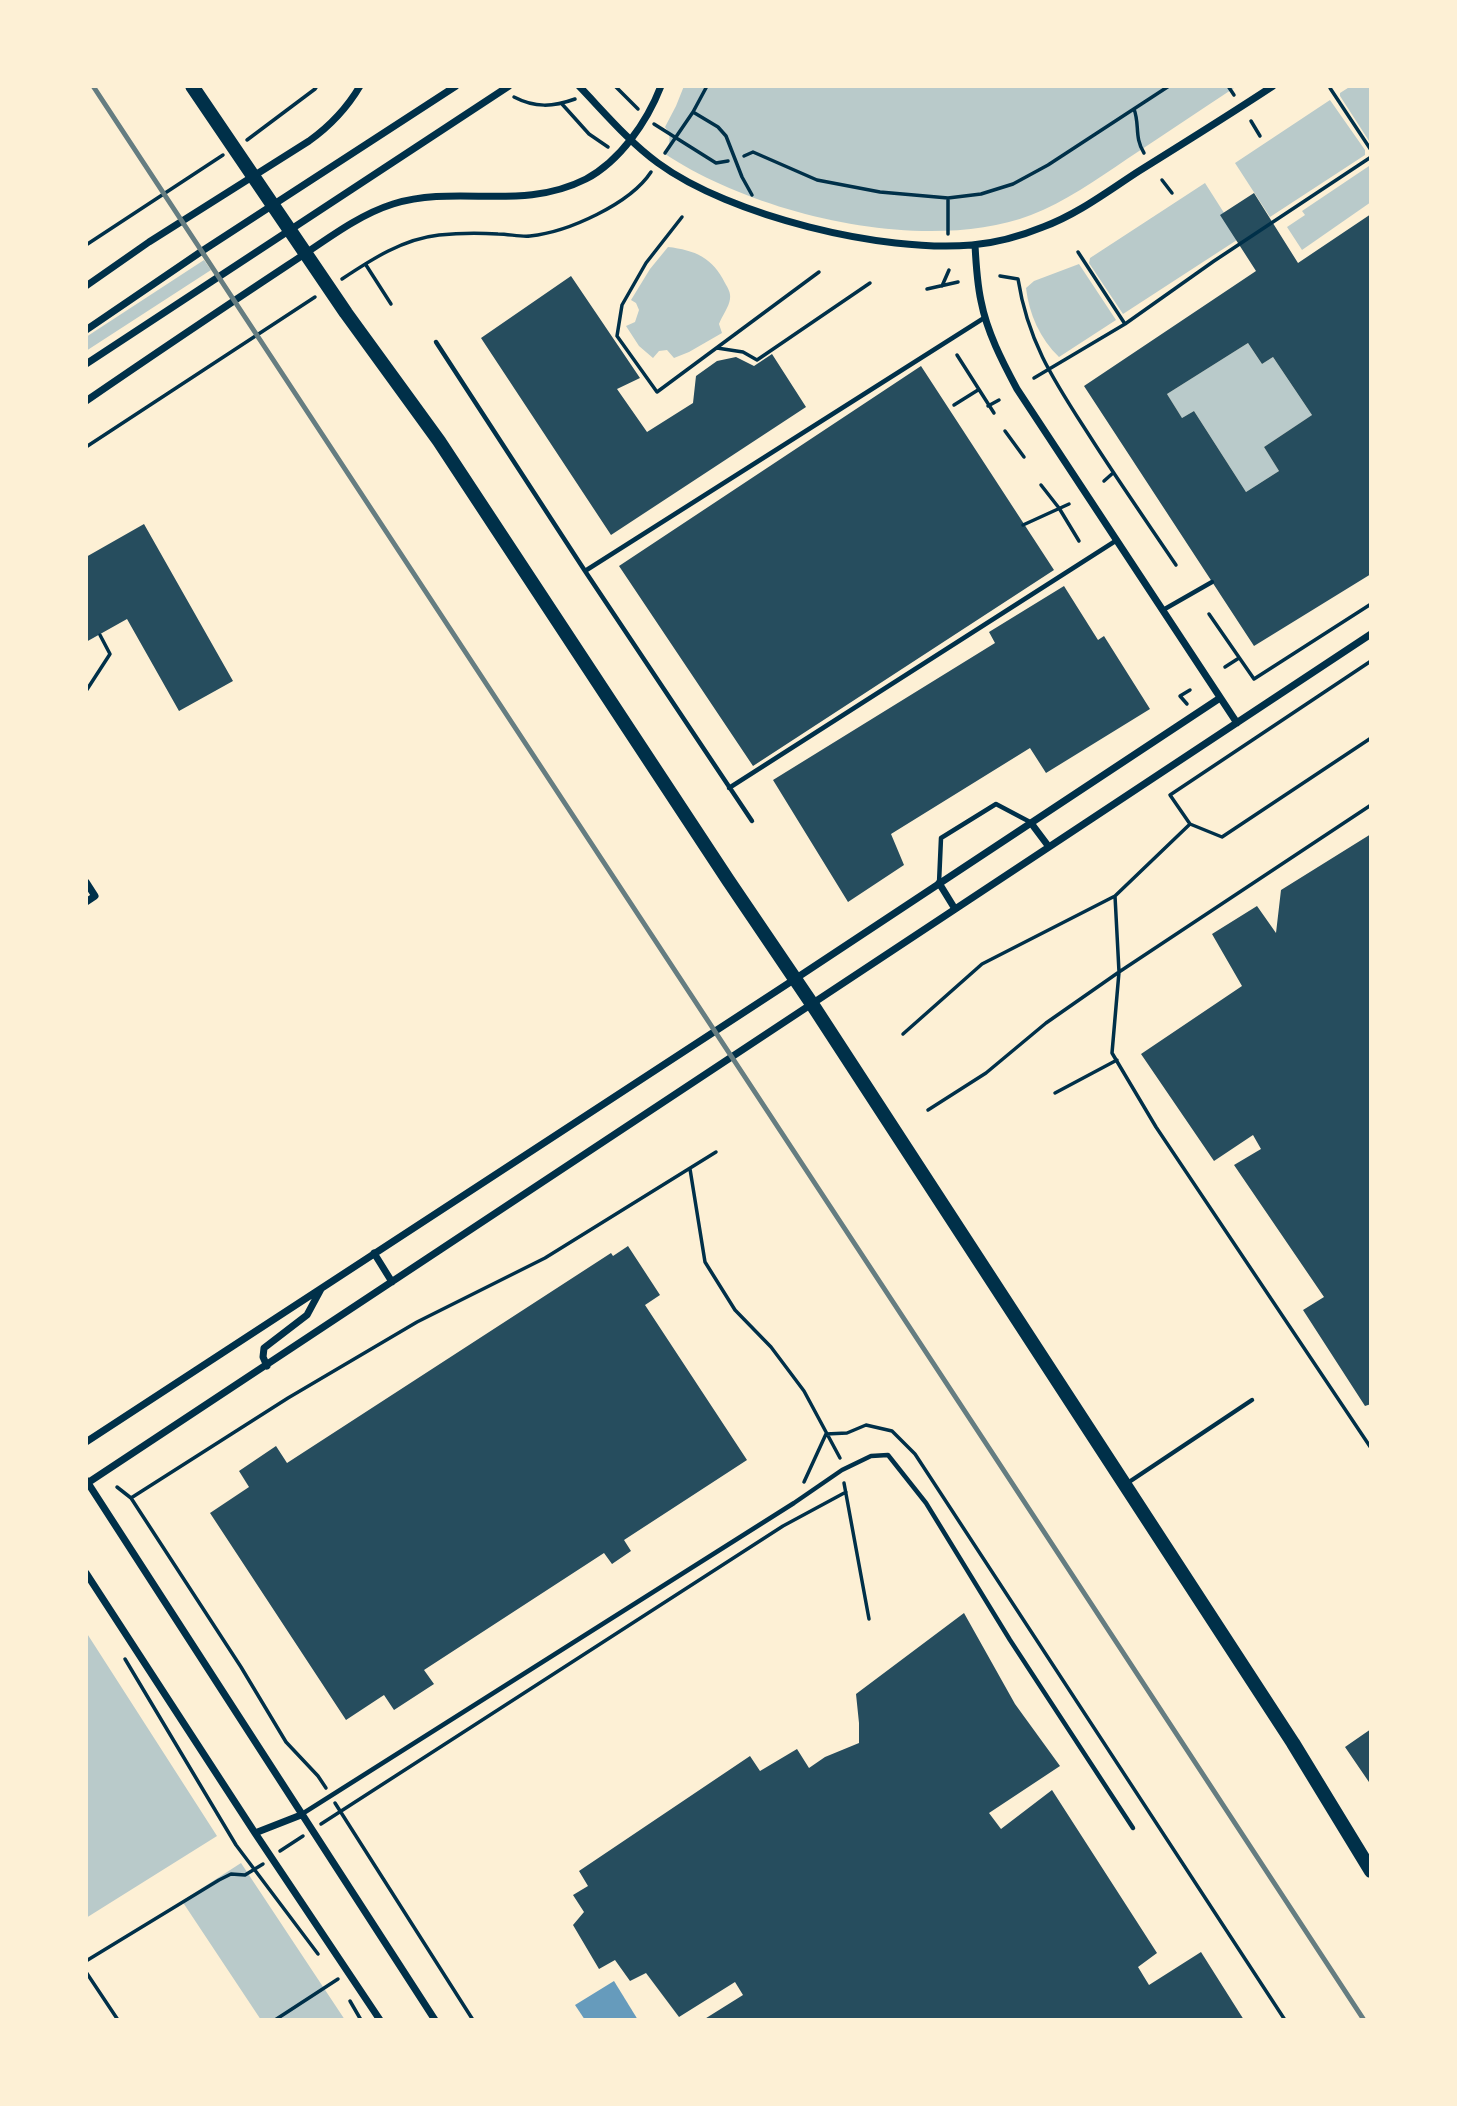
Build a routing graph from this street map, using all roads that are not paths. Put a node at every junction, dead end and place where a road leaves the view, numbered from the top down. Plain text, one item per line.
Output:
1 (192, 86) edge
2 (360, 86) edge
3 (456, 86) edge
4 (509, 86) edge
5 (579, 86) edge
6 (661, 86) edge
7 (1273, 86) edge
8 (630, 139) junction
9 (274, 205) junction
10 (290, 229) junction
11 (975, 245) junction
12 (86, 286) edge
13 (985, 317) junction
14 (86, 330) edge
15 (436, 342) dead end
16 (86, 365) edge
17 (86, 401) edge
18 (1116, 540) junction
19 (585, 572) junction
20 (1212, 582) dead end
21 (1162, 610) junction
22 (1371, 634) edge
23 (1220, 698) junction
24 (1237, 723) junction
25 (729, 788) junction
26 (752, 821) dead end
27 (1031, 822) junction
28 (1049, 847) junction
29 (86, 882) edge
30 (939, 883) junction
31 (86, 902) edge
32 (955, 909) junction
33 (795, 979) junction
34 (811, 1004) junction
35 (374, 1253) junction
36 (393, 1282) junction
37 (321, 1289) junction
38 (267, 1366) junction
39 (1252, 1400) dead end
40 (86, 1442) edge
41 (86, 1482) edge
42 (1126, 1484) junction
43 (86, 1573) edge
44 (301, 1815) junction
45 (1133, 1828) dead end
46 (255, 1833) junction
47 (1371, 1871) edge
48 (380, 2020) edge
49 (435, 2020) edge

1 - 9 main road
2 - 12 street
3 - 9 street
4 - 10 street
5 - 8 street
6 - 8 street
7 - 11 street
8 - 11 street
8 - 17 street
9 - 10 main road
9 - 14 street
10 - 16 street
10 - 33 main road
11 - 13 street
13 - 18 street
13 - 19 lane
15 - 19 lane
18 - 21 street
18 - 25 lane
19 - 25 lane
20 - 21 lane
21 - 23 street
22 - 24 street
23 - 24 street
23 - 27 street
24 - 28 street
25 - 26 lane
27 - 28 street
27 - 30 street
27 - 30 lane
28 - 32 street
29 - 31 street
30 - 32 street
30 - 33 street
32 - 34 street
33 - 34 main road
33 - 35 street
34 - 36 street
34 - 42 main road
35 - 36 street
35 - 37 street
36 - 38 street
37 - 38 street
37 - 40 street
38 - 41 street
39 - 42 lane
41 - 44 street
42 - 47 main road
43 - 46 street
44 - 45 lane
44 - 46 street
44 - 49 street
46 - 48 street

